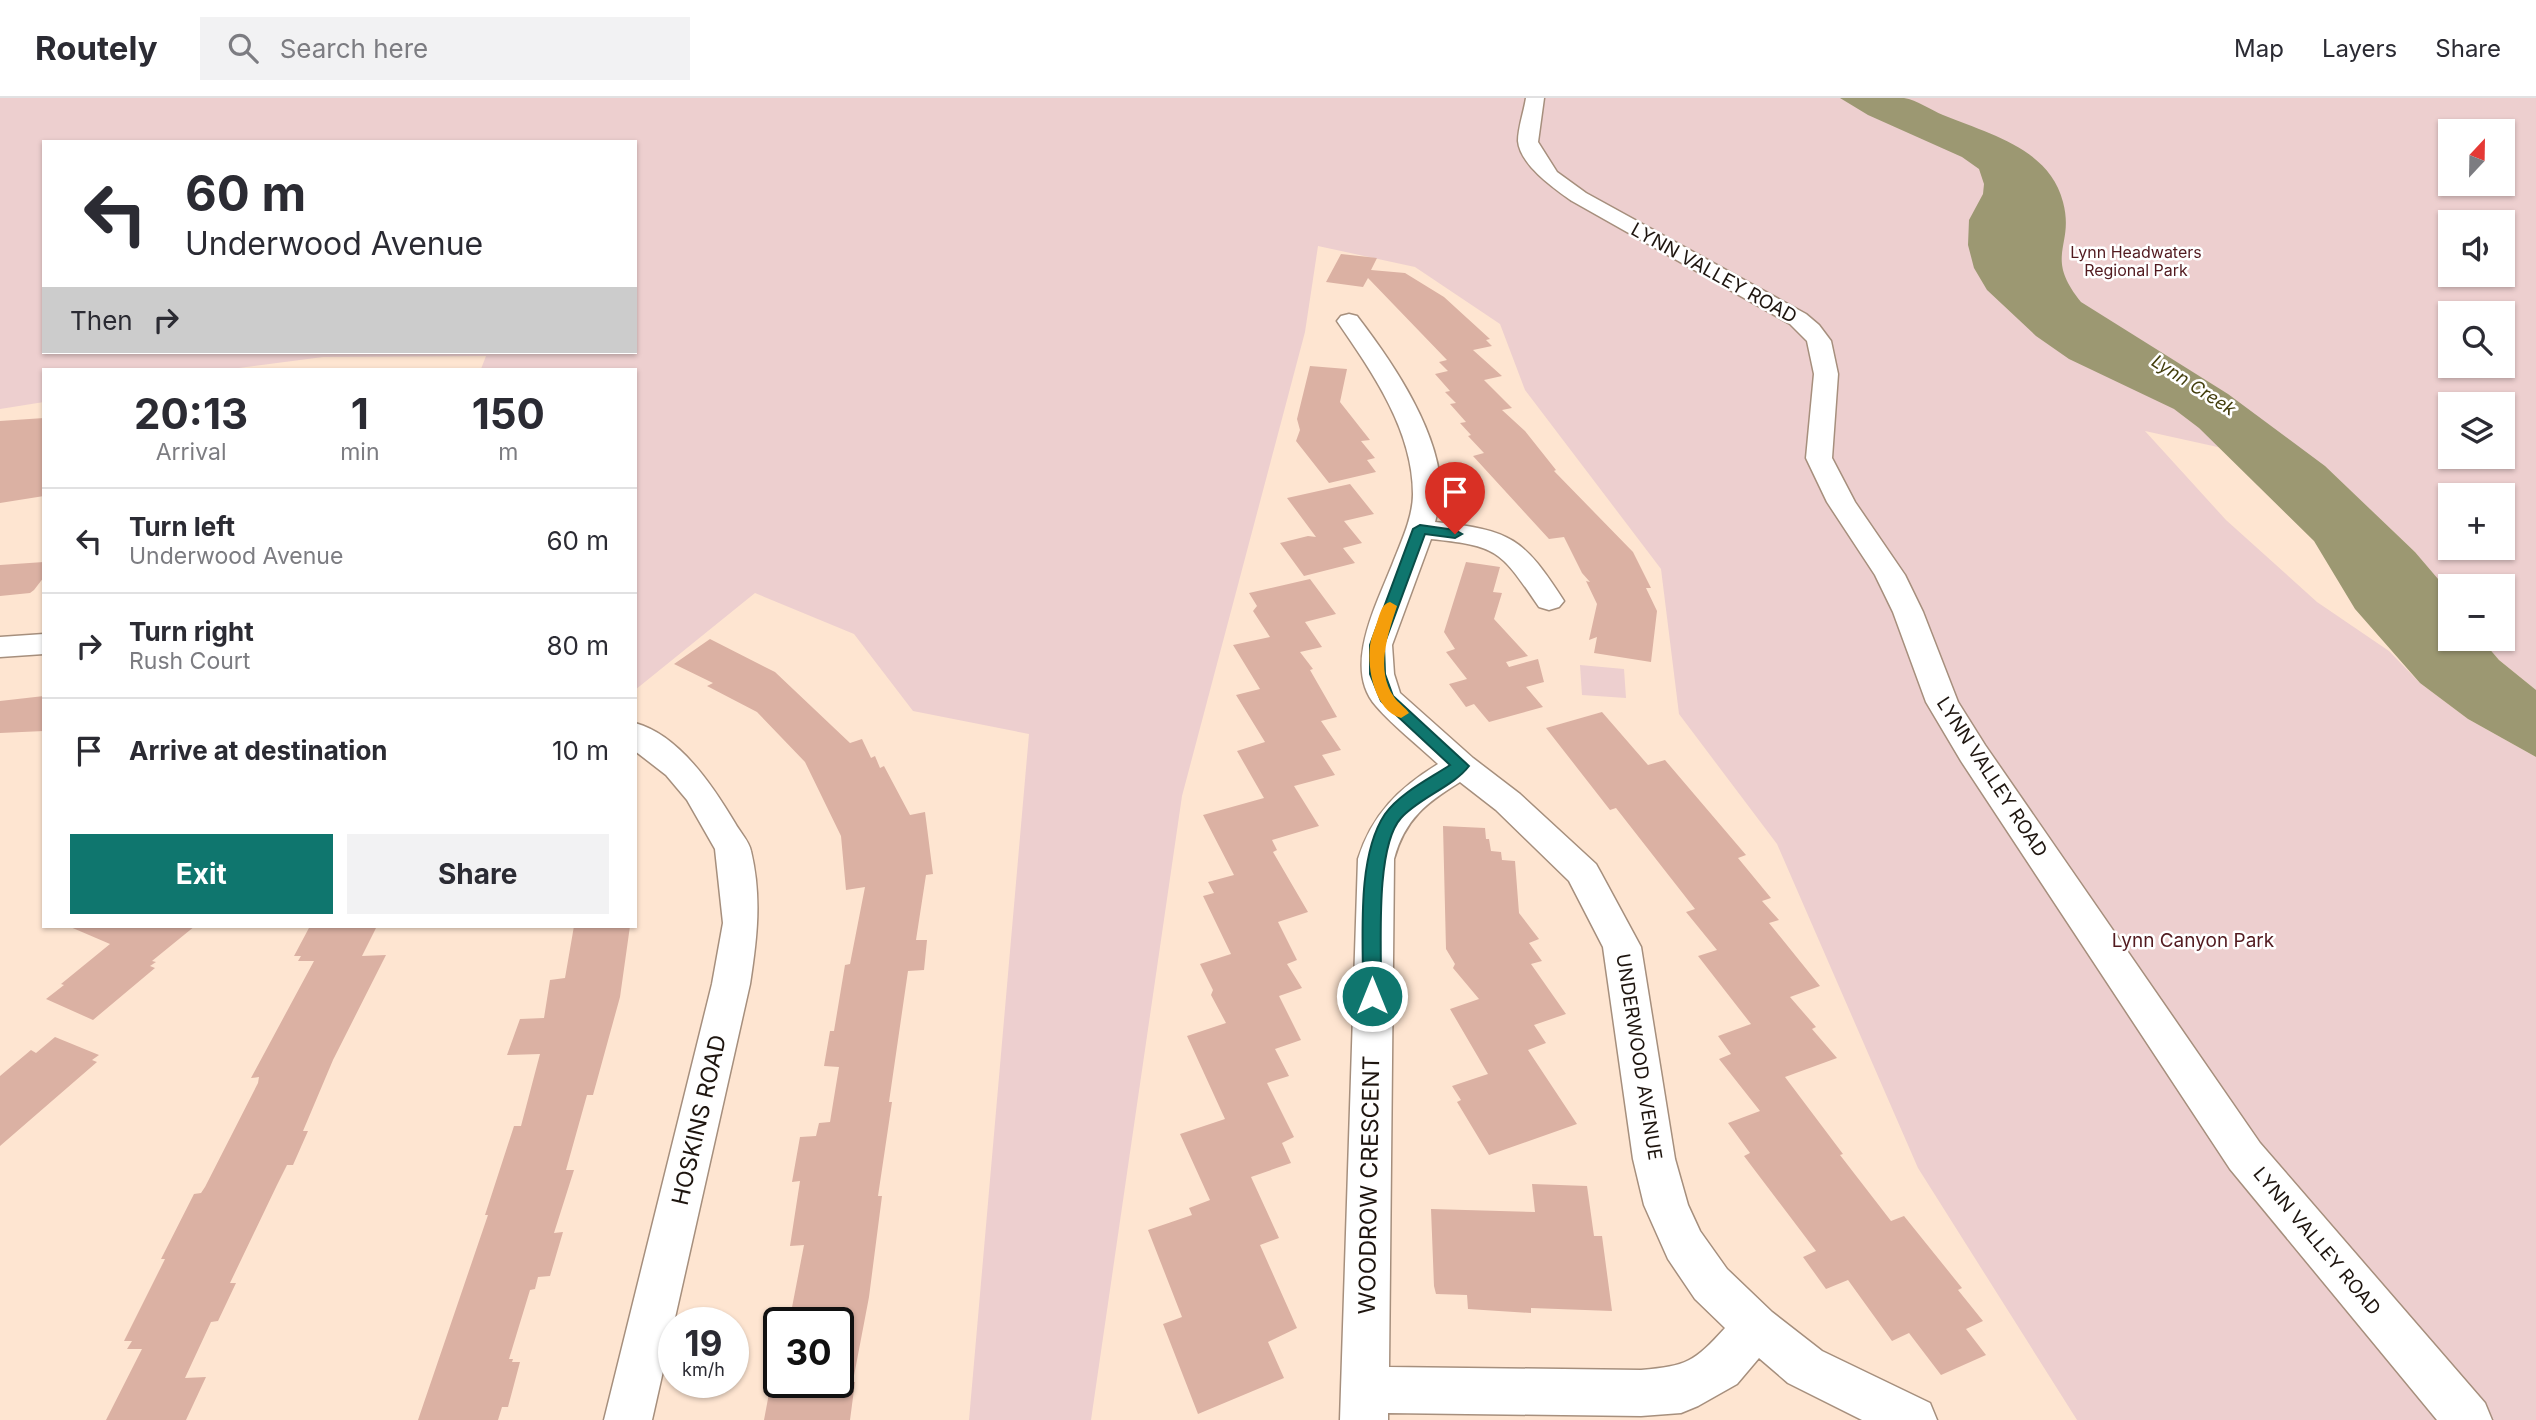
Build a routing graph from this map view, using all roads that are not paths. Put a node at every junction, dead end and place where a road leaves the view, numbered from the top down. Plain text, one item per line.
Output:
1 (1535, 98) edge
2 (1349, 321) dead end
3 (1420, 529) junction
4 (1549, 601) dead end
5 (42, 644) edge
6 (0, 647) edge
7 (637, 736) edge
8 (1461, 766) junction
9 (1756, 1327) junction
10 (1364, 1405) edge
11 (628, 1420) edge
12 (1913, 1420) edge
13 (2468, 1420) edge

1 - 13 street, LYNN VALLEY ROAD
2 - 3 street, UNDERWOOD AVENUE
3 - 4 street
3 - 8 street, UNDERWOOD AVENUE
5 - 6 street
7 - 11 street, HOSKINS ROAD
8 - 9 street, UNDERWOOD AVENUE
8 - 10 street, WOODROW CRESCENT
9 - 10 street, WOODROW CRESCENT
9 - 12 street, UNDERWOOD AVENUE

